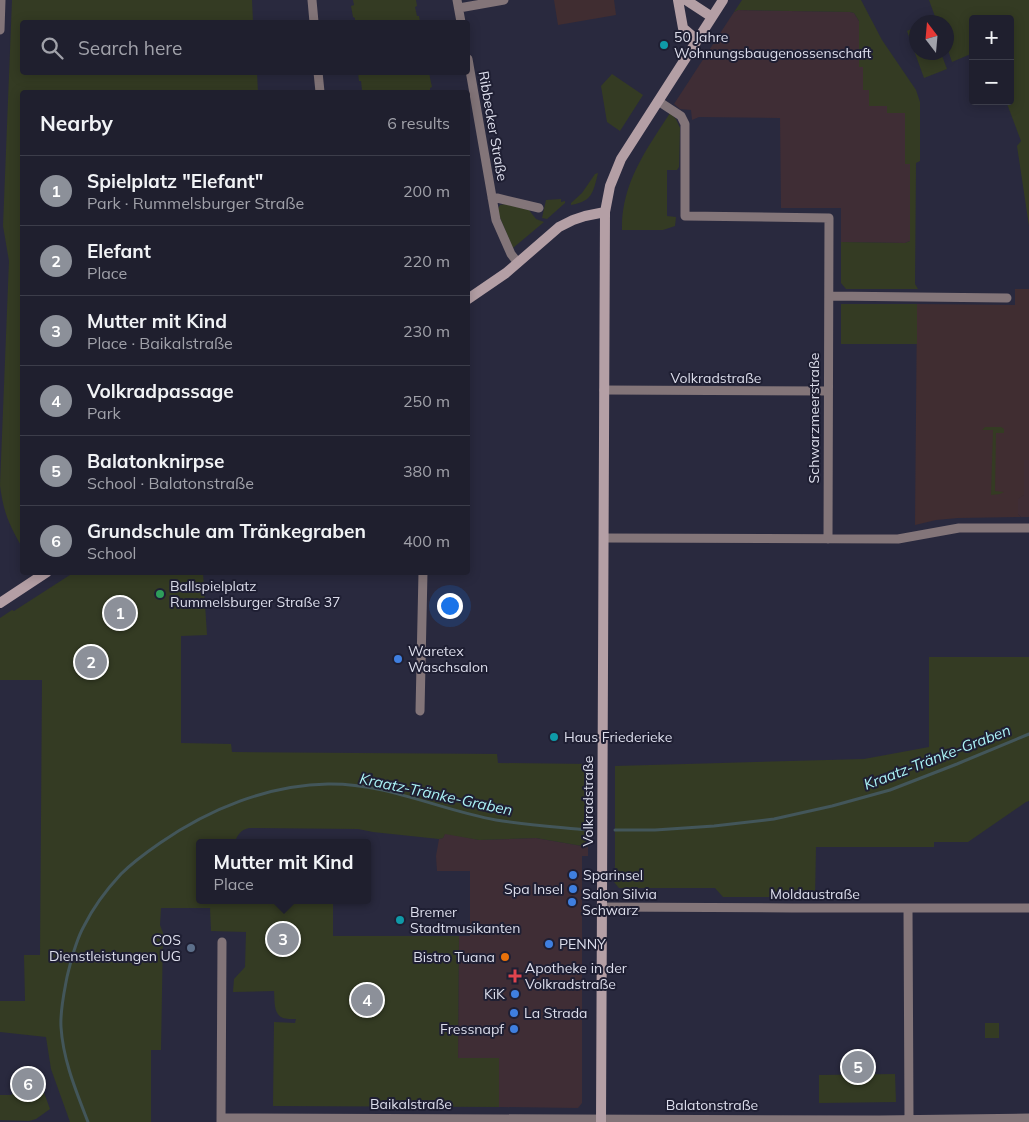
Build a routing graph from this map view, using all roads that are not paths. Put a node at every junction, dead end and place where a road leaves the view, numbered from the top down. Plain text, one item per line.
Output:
1 (1, 0) edge
2 (312, 0) edge
3 (504, 0) edge
4 (678, 0) edge
5 (686, 0) edge
6 (723, 0) edge
7 (458, 4) edge
8 (712, 17) junction
9 (314, 20) edge
10 (461, 20) edge
11 (0, 30) edge
12 (697, 40) junction
13 (470, 71) edge
14 (318, 75) edge
15 (320, 90) edge
16 (658, 101) junction
17 (492, 198) junction
18 (538, 208) dead end
19 (605, 212) junction
20 (518, 263) junction
21 (828, 296) junction
22 (470, 298) edge
23 (1007, 298) dead end
24 (604, 390) junction
25 (828, 391) junction
26 (1029, 528) edge
27 (604, 538) junction
28 (828, 539) junction
29 (42, 575) edge
30 (423, 575) edge
31 (0, 603) edge
32 (420, 711) dead end
33 (602, 906) junction
34 (908, 908) junction
35 (1029, 908) edge
36 (222, 942) dead end
37 (1029, 1118) edge
38 (909, 1119) junction
39 (221, 1120) edge
40 (418, 1120) edge
41 (601, 1120) edge
42 (824, 1121) edge

1 - 11 street
2 - 9 street
3 - 7 street
4 - 12 street
5 - 8 street
6 - 8 street, Volkradstraße
7 - 10 street
8 - 12 street, Volkradstraße
12 - 16 street, Volkradstraße
13 - 17 street, Ribbecker Straße
14 - 15 street
16 - 19 street, Volkradstraße
16 - 21 street, Schwarzmeerstraße
17 - 18 street, Ribbecker Straße
17 - 20 street, Ribbecker Straße
19 - 20 street
19 - 24 street, Volkradstraße
20 - 22 street
21 - 23 street
21 - 25 street, Schwarzmeerstraße
24 - 25 street, Volkradstraße
24 - 27 street, Volkradstraße
25 - 28 street, Schwarzmeerstraße
26 - 28 street
27 - 28 street
27 - 33 street, Volkradstraße
29 - 31 street
30 - 32 street
33 - 34 street, Moldaustraße
33 - 41 street, Volkradstraße
34 - 35 street, Moldaustraße
34 - 38 street
36 - 39 street, Baikalstraße
37 - 38 street, Balatonstraße
38 - 42 street, Balatonstraße
39 - 40 street, Baikalstraße
40 - 41 street, Baikalstraße
41 - 42 street, Balatonstraße

